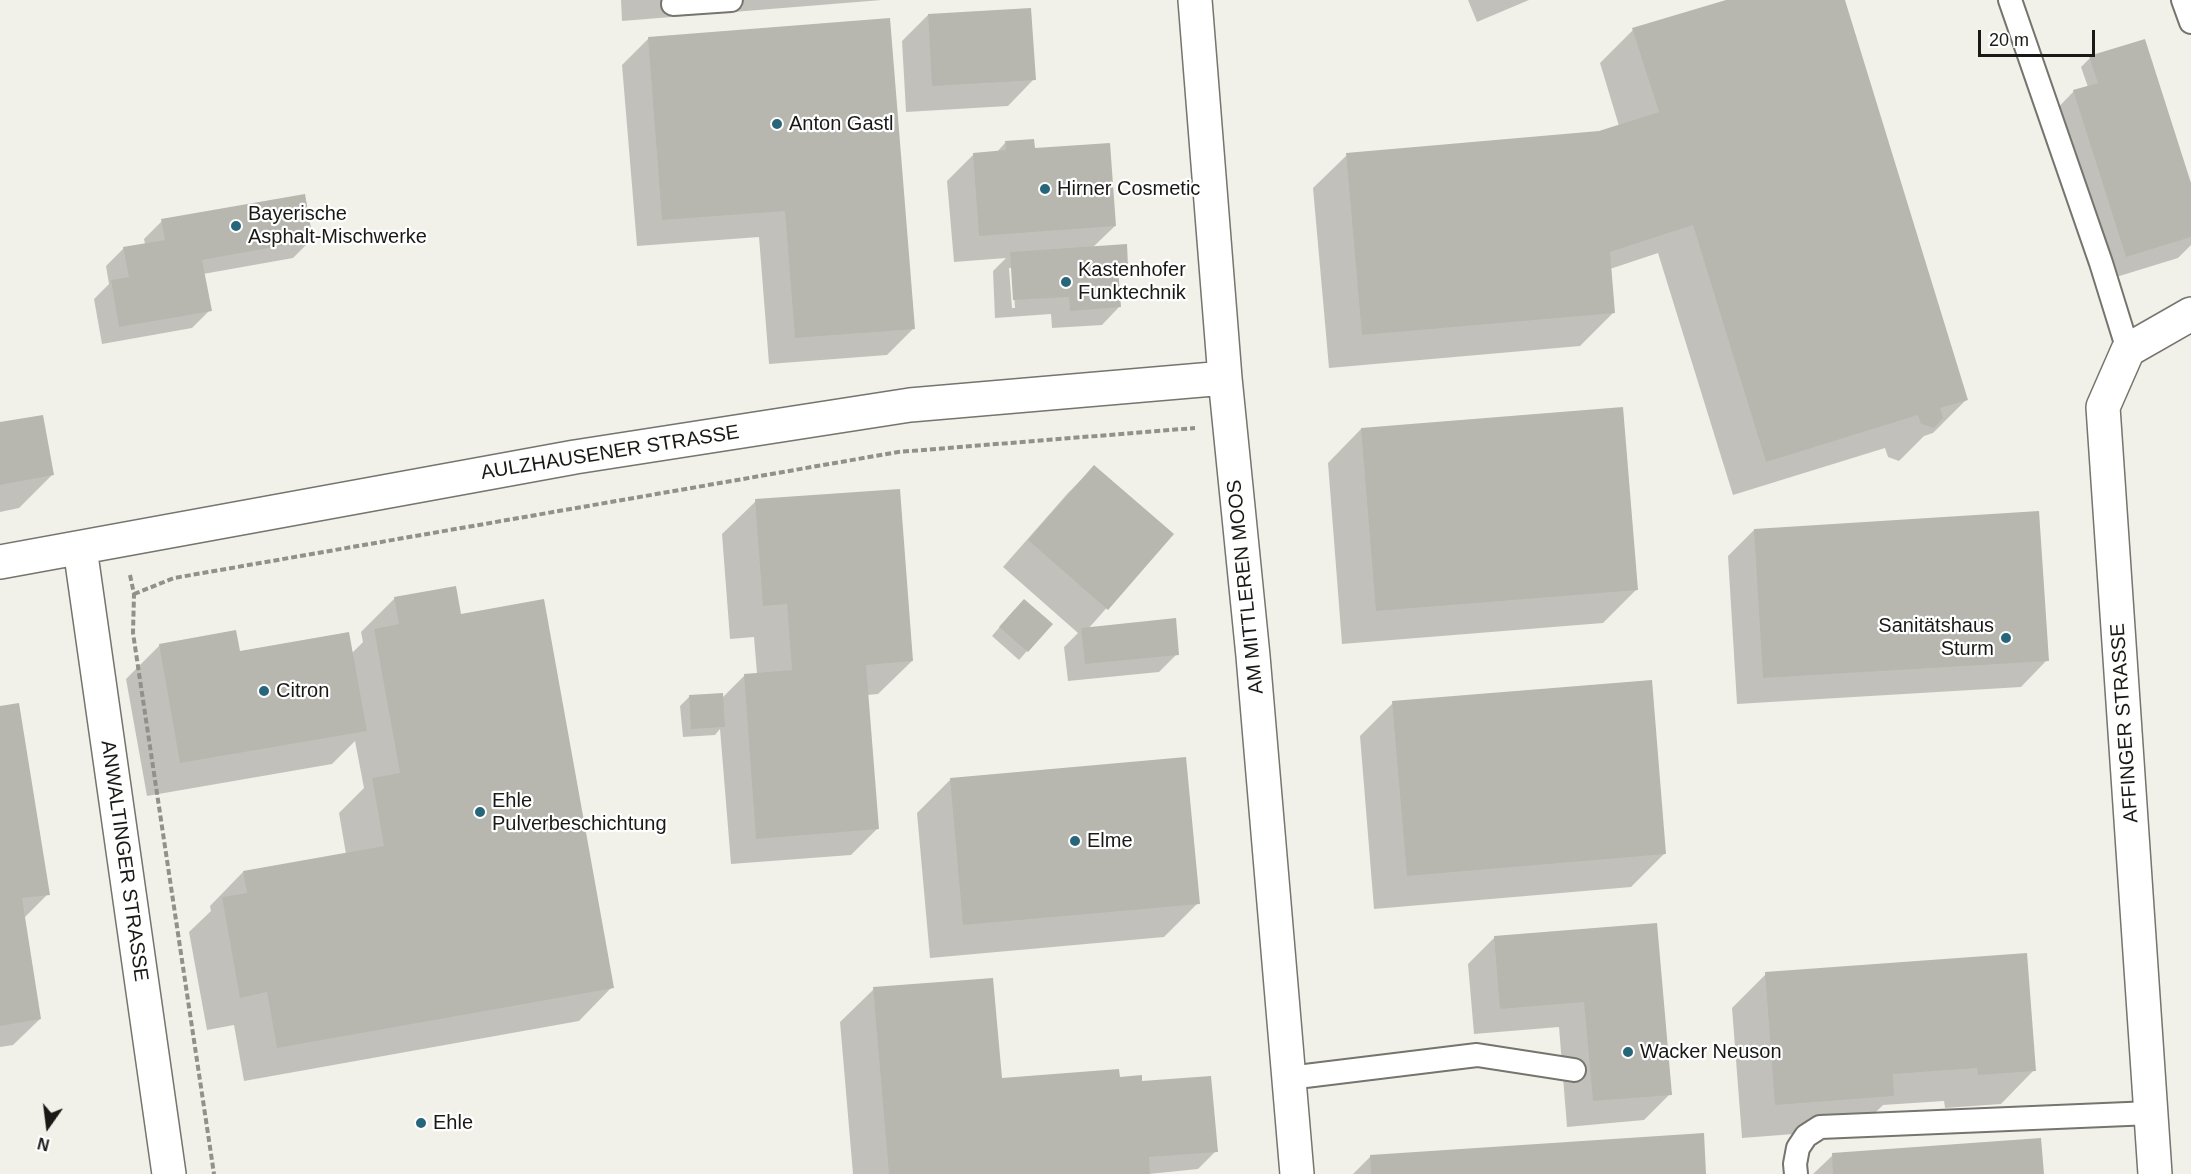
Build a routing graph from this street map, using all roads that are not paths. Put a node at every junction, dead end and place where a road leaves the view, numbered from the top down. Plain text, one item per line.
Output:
1 (731, 0) edge
2 (1196, 0) edge
3 (2010, 0) edge
4 (2183, 0) edge
5 (672, 4) dead end
6 (2191, 22) edge
7 (2191, 314) edge
8 (2128, 350) junction
9 (1225, 378) junction
10 (80, 548) junction
11 (0, 562) edge
12 (1575, 1070) dead end
13 (1289, 1078) junction
14 (2151, 1113) junction
15 (168, 1174) edge
16 (1298, 1174) edge
17 (1796, 1174) edge
18 (2156, 1174) edge

1 - 5 lane
2 - 9 street, AM MITTLEREN MOOS
3 - 8 lane
4 - 6 lane
7 - 8 street
8 - 14 street, AFFINGER STRASSE
9 - 10 street, AULZHAUSENER STRASSE
9 - 13 street, AM MITTLEREN MOOS
10 - 11 street, AULZHAUSENER STRASSE
10 - 15 street, ANWALTINGER STRASSE
12 - 13 lane
13 - 16 street, AM MITTLEREN MOOS
14 - 17 lane
14 - 18 street, AFFINGER STRASSE

